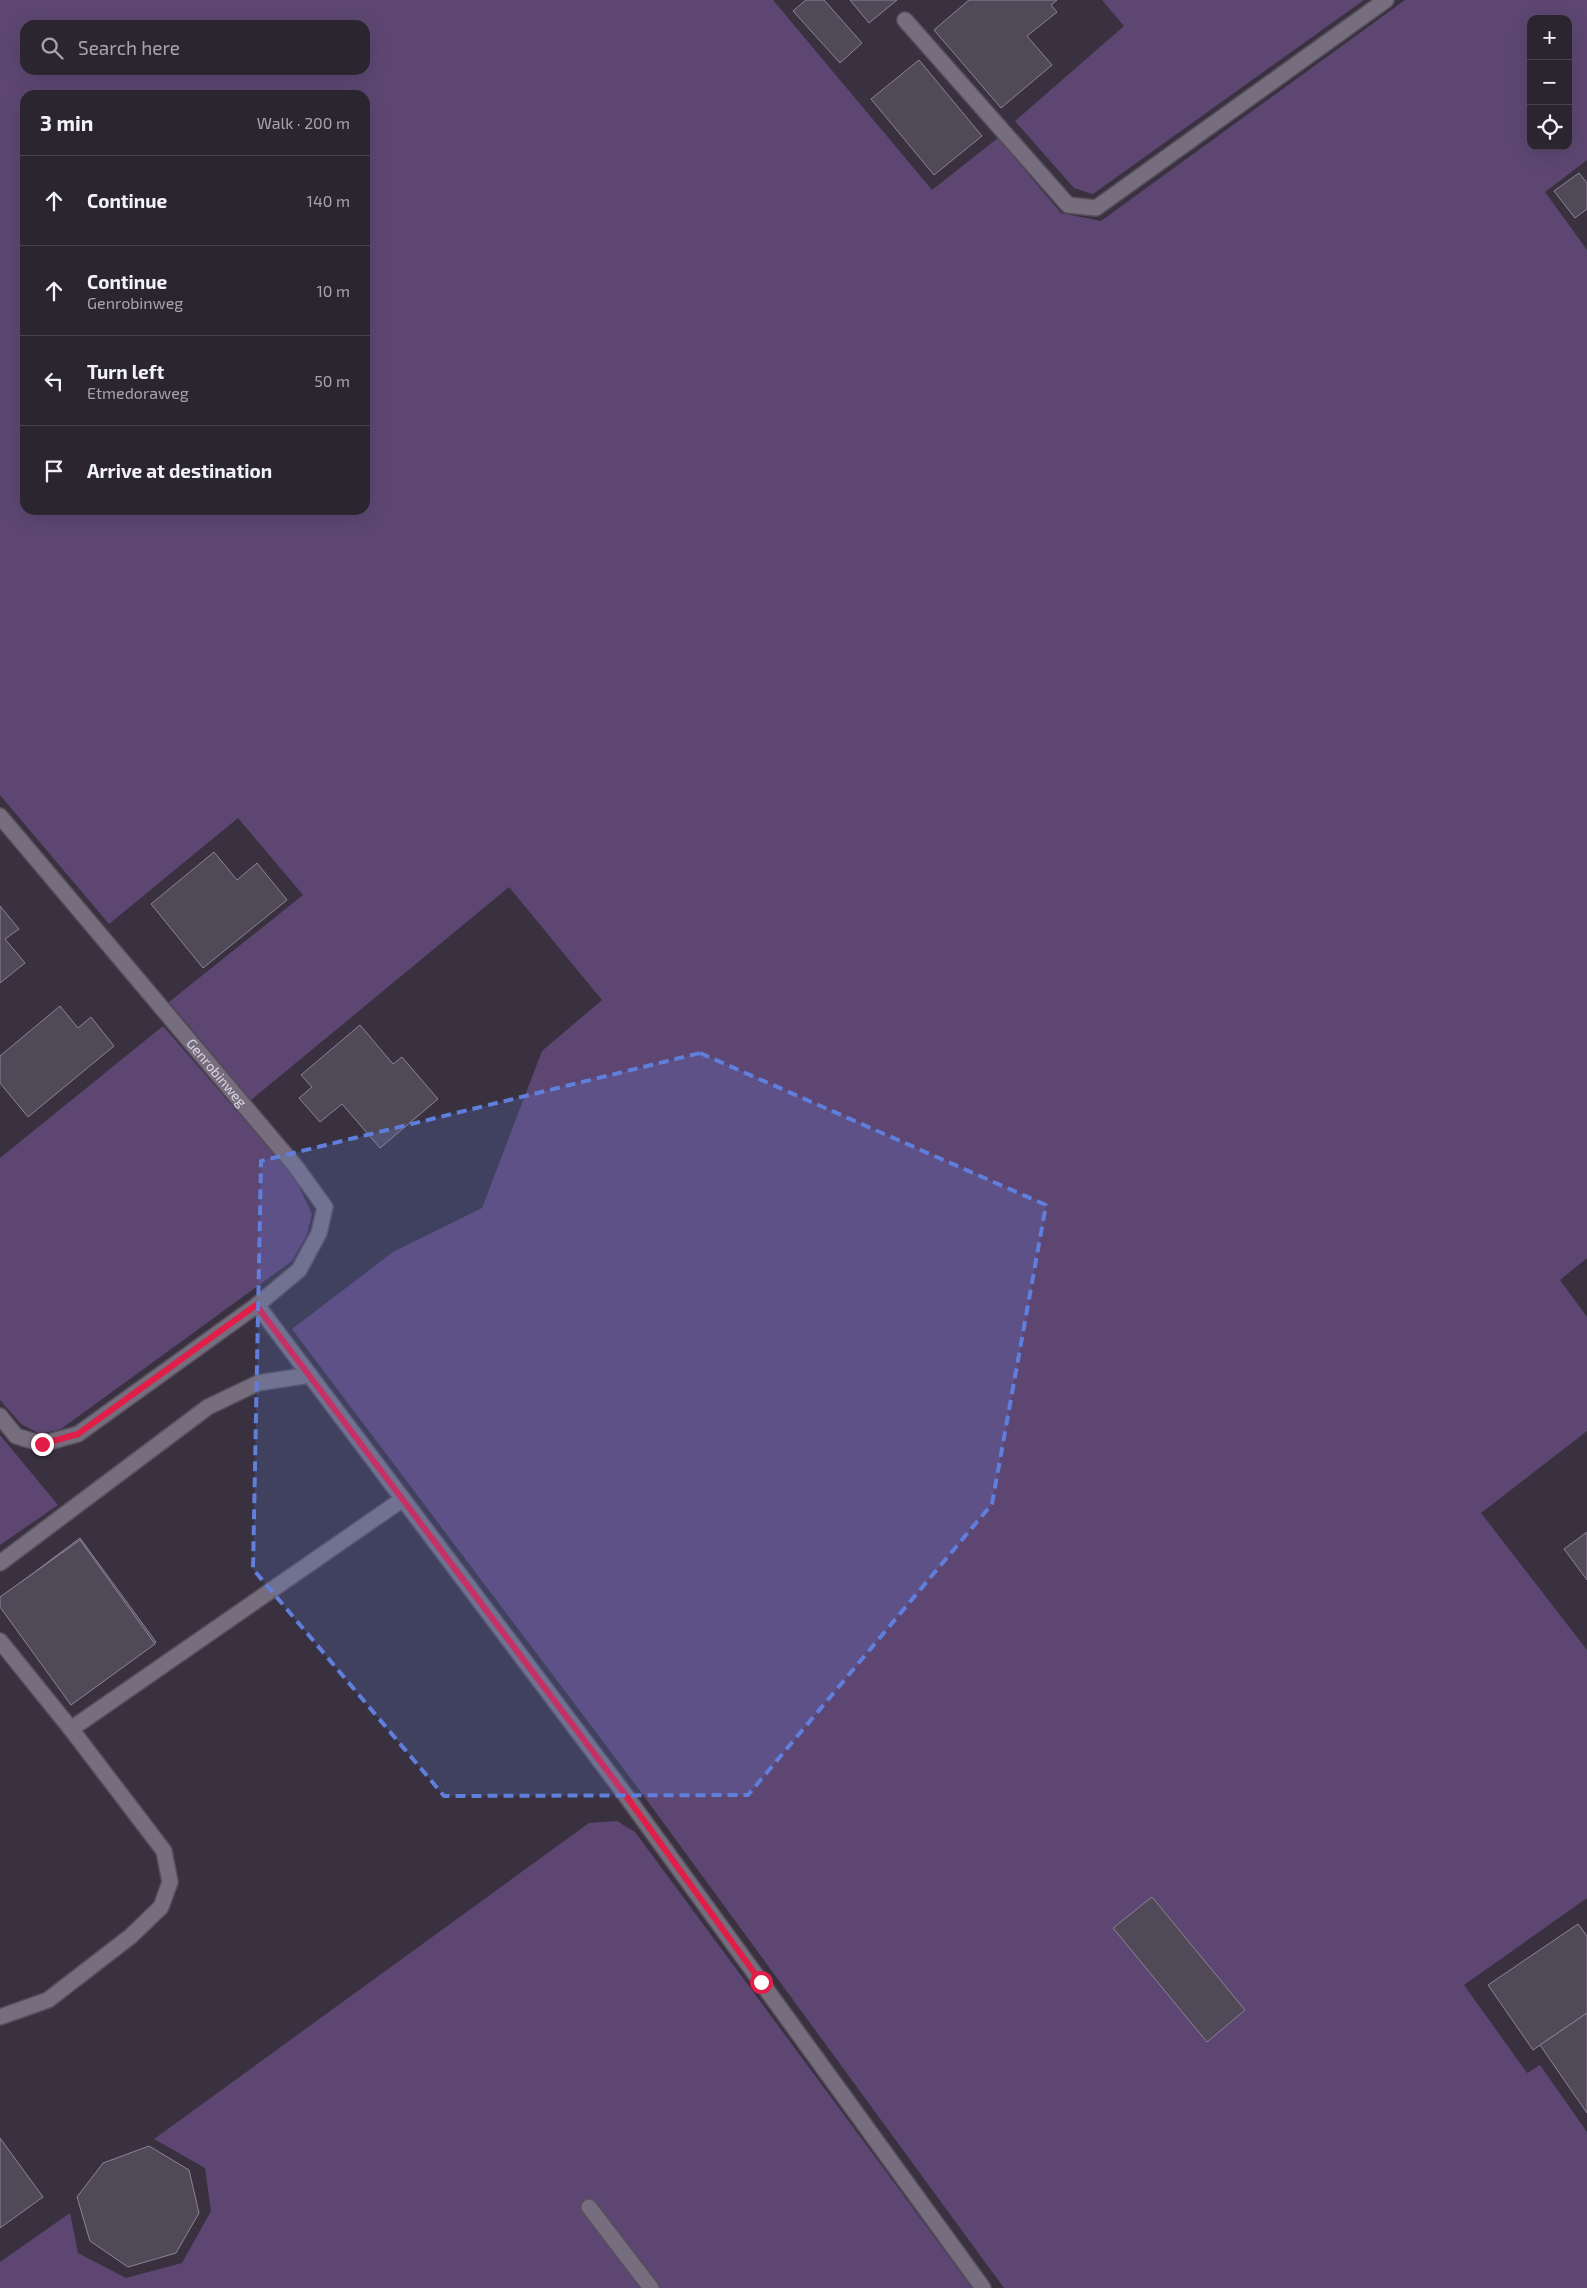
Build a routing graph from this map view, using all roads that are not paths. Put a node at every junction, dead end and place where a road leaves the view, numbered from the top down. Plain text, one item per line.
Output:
1 (1386, 0) edge
2 (905, 20) dead end
3 (0, 816) edge
4 (256, 1305) junction
5 (310, 1375) junction
6 (0, 1416) edge
7 (403, 1499) junction
8 (0, 1563) edge
9 (0, 1641) edge
10 (70, 1728) junction
11 (0, 2017) edge
12 (589, 2207) dead end
13 (651, 2288) edge
14 (983, 2288) edge

1 - 2 street
3 - 4 street, Genrobinweg
4 - 5 street
4 - 6 street
5 - 7 street
5 - 8 street
7 - 10 street
7 - 14 street
9 - 10 street
10 - 11 street
12 - 13 street

